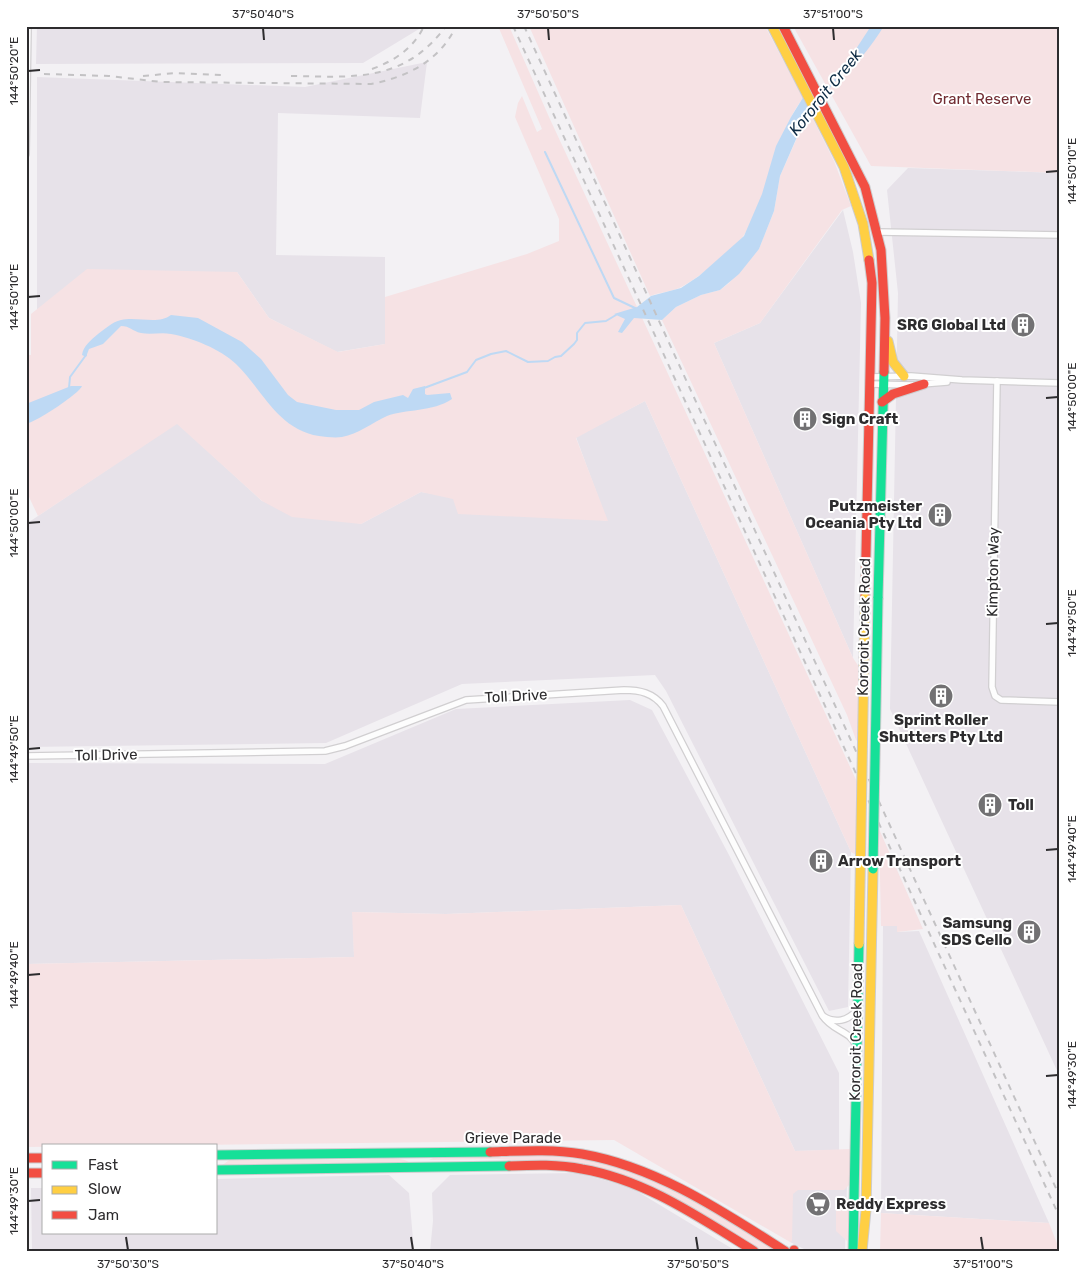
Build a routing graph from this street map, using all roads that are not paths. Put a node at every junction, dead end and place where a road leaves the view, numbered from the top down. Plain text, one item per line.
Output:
1 (28, 26) edge
2 (772, 26) edge
3 (783, 26) edge
4 (827, 122) junction
5 (26, 154) edge
6 (878, 232) junction
7 (1060, 235) edge
8 (885, 318) junction
9 (904, 376) junction
10 (883, 380) junction
11 (962, 380) junction
12 (870, 381) junction
13 (997, 381) junction
14 (1060, 383) edge
15 (924, 384) junction
16 (882, 402) junction
17 (1060, 702) edge
18 (26, 756) edge
19 (858, 1003) junction
20 (822, 1015) junction
21 (857, 1057) junction
22 (218, 1155) edge
23 (26, 1158) edge
24 (42, 1158) edge
25 (218, 1170) edge
26 (26, 1173) edge
27 (42, 1173) edge
28 (725, 1214) junction
29 (754, 1251) edge
30 (786, 1251) edge
31 (794, 1251) edge
32 (853, 1251) edge
33 (862, 1251) edge

1 - 5 street
2 - 4 main road, Kororoit Creek Road
3 - 4 main road, Kororoit Creek Road
4 - 6 main road, Kororoit Creek Road
4 - 12 main road, Kororoit Creek Road
6 - 7 street
6 - 8 main road, Kororoit Creek Road
8 - 9 main road
8 - 10 main road, Kororoit Creek Road
9 - 10 street
9 - 11 street
10 - 12 street
10 - 15 street
10 - 16 main road, Kororoit Creek Road
11 - 13 street
11 - 15 street
12 - 19 main road, Kororoit Creek Road, bridge
13 - 14 street
13 - 17 street, Kimpton Way
15 - 16 main road
16 - 33 main road, Kororoit Creek Road, bridge
18 - 20 street, Toll Drive
19 - 20 street
19 - 21 main road, Kororoit Creek Road
20 - 21 street, Toll Drive
21 - 32 main road, Kororoit Creek Road
22 - 28 main road, Grieve Parade
23 - 24 main road
25 - 29 main road, Grieve Parade
26 - 27 main road
28 - 30 main road, Grieve Parade
28 - 31 main road

